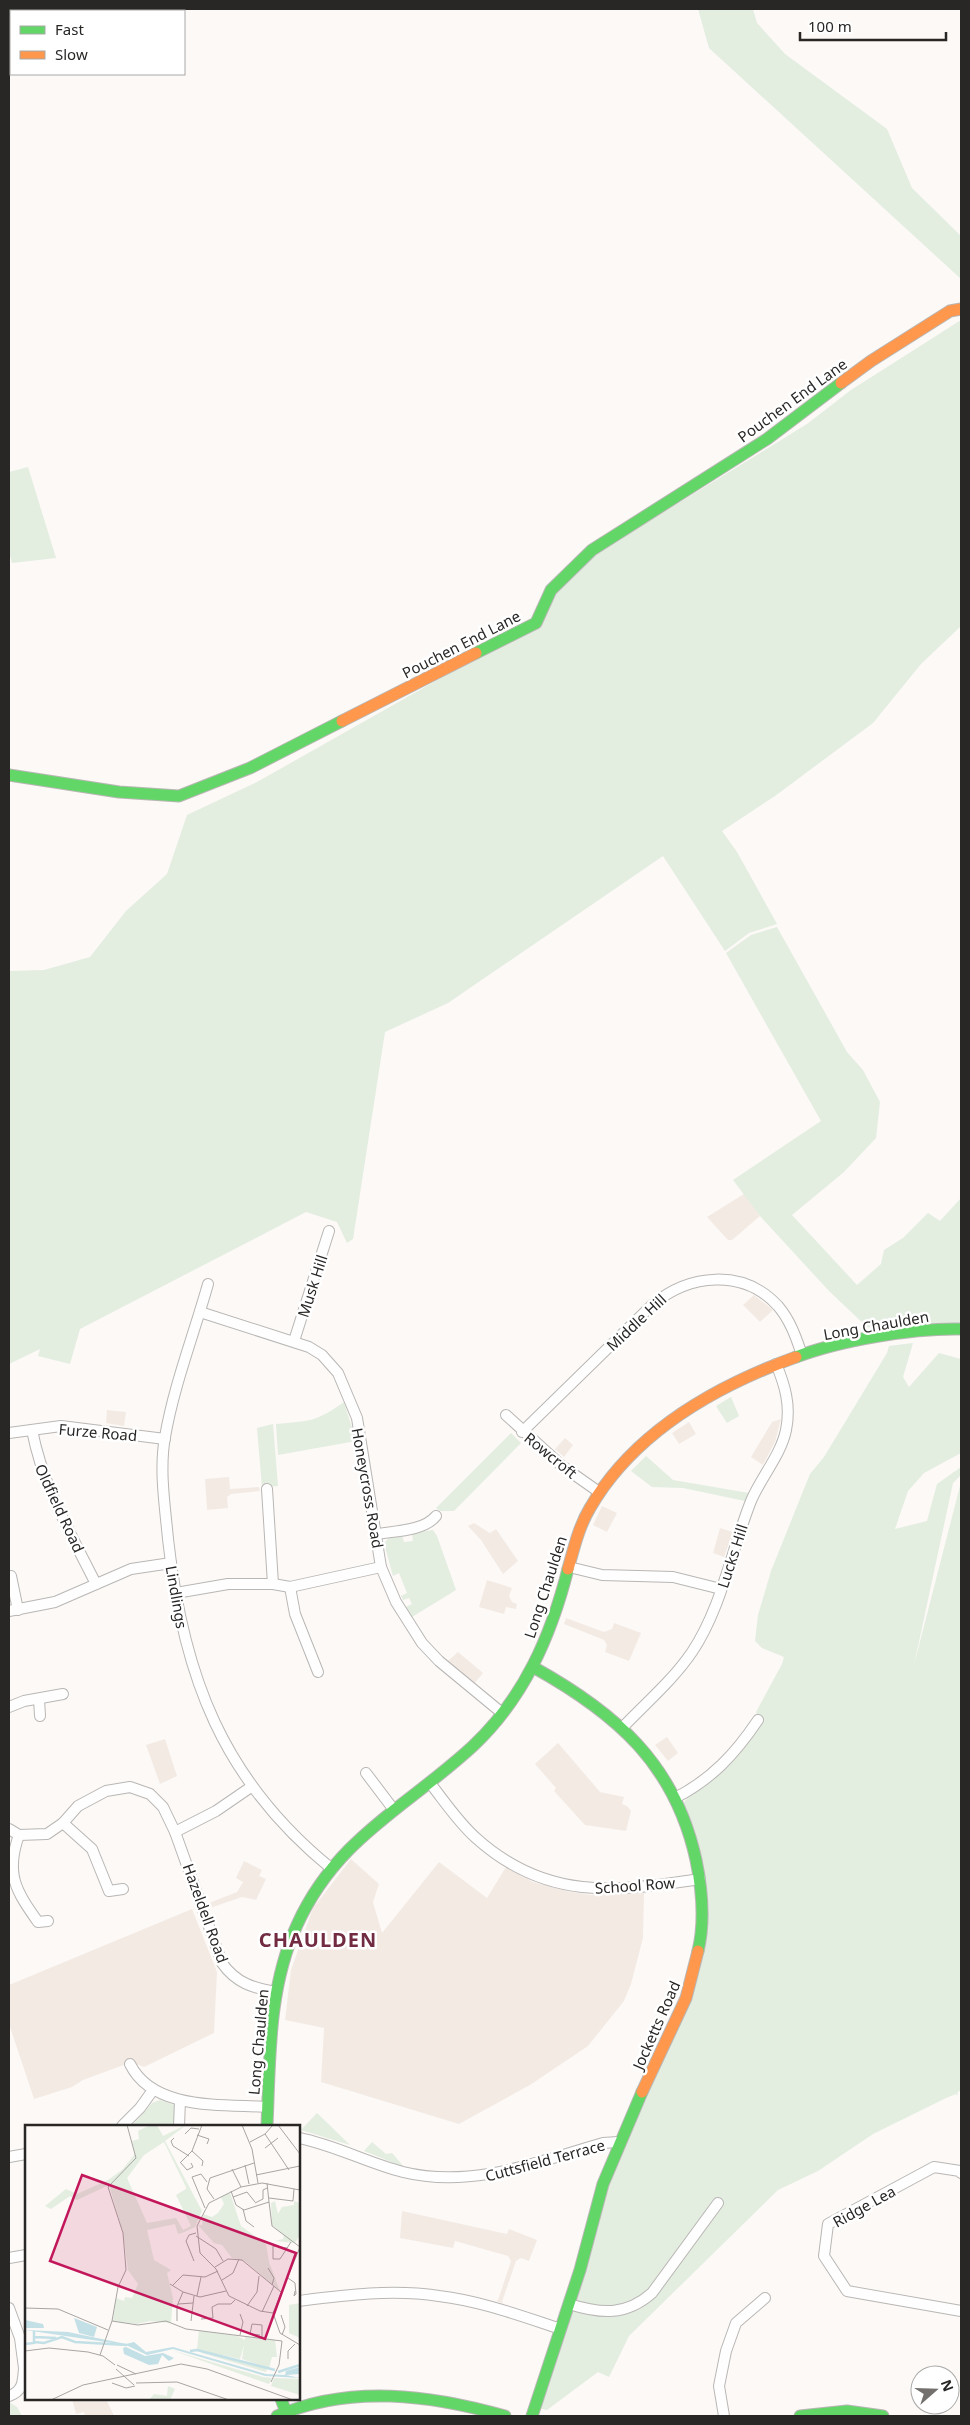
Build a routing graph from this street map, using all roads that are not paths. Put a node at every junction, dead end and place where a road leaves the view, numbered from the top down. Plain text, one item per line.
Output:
1 (961, 309) edge
2 (9, 775) edge
3 (329, 1231) dead end
4 (208, 1284) dead end
5 (200, 1312) junction
6 (961, 1329) edge
7 (294, 1341) junction
8 (802, 1355) junction
9 (776, 1364) junction
10 (506, 1415) dead end
11 (32, 1430) junction
12 (522, 1432) junction
13 (9, 1433) edge
14 (165, 1439) junction
15 (267, 1489) dead end
16 (600, 1492) junction
17 (436, 1516) dead end
18 (377, 1534) junction
19 (171, 1563) junction
20 (381, 1567) junction
21 (569, 1567) junction
22 (12, 1576) dead end
23 (96, 1584) junction
24 (273, 1584) junction
25 (290, 1587) junction
26 (721, 1589) junction
27 (176, 1594) junction
28 (13, 1611) edge
29 (533, 1667) junction
30 (318, 1672) dead end
31 (63, 1694) dead end
32 (38, 1699) junction
33 (9, 1707) edge
34 (502, 1713) junction
35 (40, 1716) dead end
36 (758, 1720) dead end
37 (623, 1727) junction
38 (366, 1773) dead end
39 (430, 1783) junction
40 (251, 1787) junction
41 (675, 1798) junction
42 (394, 1810) junction
43 (63, 1823) junction
44 (9, 1829) edge
45 (175, 1832) junction
46 (19, 1835) junction
47 (332, 1869) junction
48 (700, 1879) junction
49 (123, 1889) dead end
50 (48, 1921) dead end
51 (276, 1992) junction
52 (130, 2064) dead end
53 (153, 2090) junction
54 (180, 2101) junction
55 (268, 2107) junction
56 (123, 2125) edge
57 (179, 2125) edge
58 (268, 2125) edge
59 (300, 2138) edge
60 (618, 2142) junction
61 (25, 2154) edge
62 (9, 2157) edge
63 (961, 2173) edge
64 (718, 2203) dead end
65 (25, 2255) edge
66 (9, 2258) edge
67 (765, 2298) dead end
68 (300, 2301) edge
69 (569, 2304) junction
70 (9, 2308) edge
71 (961, 2311) edge
72 (560, 2329) junction
73 (25, 2368) edge
74 (9, 2396) edge
75 (281, 2400) edge
76 (281, 2414) edge
77 (820, 2415) edge
78 (503, 2416) edge
79 (532, 2416) edge
80 (724, 2416) edge
81 (800, 2416) edge
82 (883, 2416) edge

1 - 2 street, Pouchen End Lane
3 - 7 street, Musk Hill
4 - 5 street, Lindlings
5 - 7 street, Honeycross Road
5 - 14 street, Lindlings
6 - 8 street, Long Chaulden
7 - 18 street, Honeycross Road
8 - 9 street, Long Chaulden
8 - 12 street, Middle Hill
9 - 16 street, Long Chaulden
9 - 26 street, Lucks Hill
10 - 12 street, Rowcroft
11 - 13 street, Furze Road
11 - 14 street, Furze Road
11 - 23 street, Oldfield Road
12 - 16 street, Rowcroft
14 - 19 street, Lindlings
15 - 24 street
16 - 21 street, Long Chaulden
17 - 18 street
18 - 20 street, Honeycross Road
19 - 23 street
19 - 27 street, Lindlings
20 - 25 street
20 - 34 street, Honeycross Road
21 - 26 street
21 - 29 street, Long Chaulden
22 - 28 street
23 - 28 street
24 - 25 street
24 - 27 street
25 - 30 street
26 - 37 street, Lucks Hill
27 - 40 street, Lindlings
29 - 34 street, Long Chaulden
29 - 37 street, Jocketts Road
31 - 32 street
32 - 33 street
32 - 35 street
34 - 39 street, Long Chaulden
36 - 41 street
37 - 41 street, Jocketts Road
38 - 42 street
39 - 42 street, Long Chaulden
39 - 48 street, School Row
40 - 45 street
40 - 47 street, Lindlings
41 - 48 street, Jocketts Road
42 - 47 street, Long Chaulden
43 - 45 street, Hazeldell Road
43 - 46 street, Hazeldell Road
43 - 49 street
44 - 46 street
45 - 51 street, Hazeldell Road
46 - 50 street
47 - 51 street, Long Chaulden
48 - 60 street, Jocketts Road
51 - 55 street, Long Chaulden
52 - 53 street
53 - 54 street
53 - 56 street
54 - 55 street
54 - 57 street
55 - 58 street, Long Chaulden
59 - 60 street, Cuttsfield Terrace
60 - 69 street, Jocketts Road
61 - 62 street
63 - 71 street, Ridge Lea
64 - 69 street
65 - 66 street
67 - 80 street
68 - 72 street
69 - 72 street, Jocketts Road
70 - 73 street
72 - 79 street, Jocketts Road
73 - 74 street
75 - 76 street
76 - 78 street
77 - 81 street
77 - 82 street

